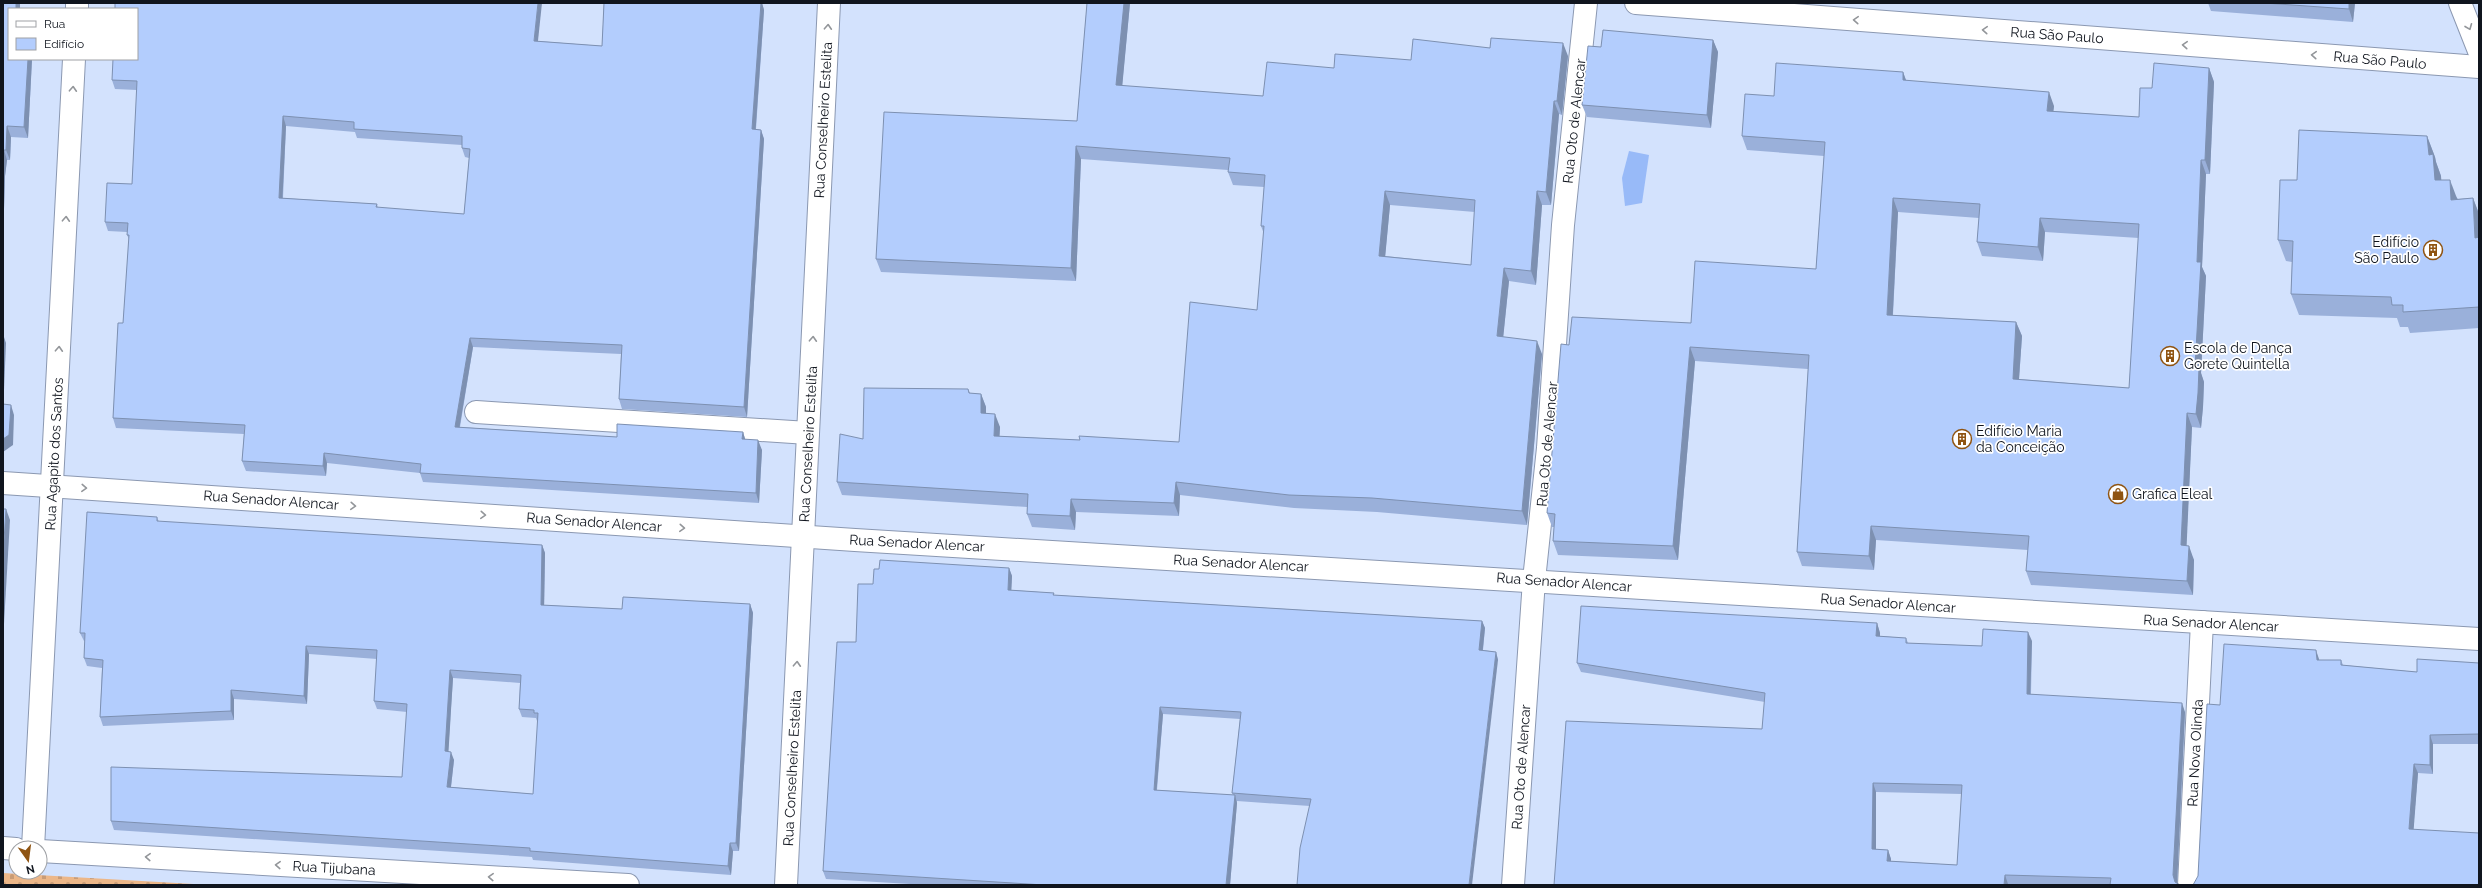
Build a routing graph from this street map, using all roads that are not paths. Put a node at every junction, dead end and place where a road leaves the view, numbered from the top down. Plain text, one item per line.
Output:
1 (829, 3) edge
2 (1586, 3) edge
3 (1636, 3) edge
4 (2460, 3) edge
5 (2479, 51) edge
6 (74, 60) edge
7 (2479, 67) edge
8 (476, 412) dead end
9 (808, 433) junction
10 (3, 483) edge
11 (52, 486) junction
12 (803, 536) junction
13 (1534, 580) junction
14 (2202, 622) junction
15 (2479, 639) edge
16 (33, 840) edge
17 (48, 851) edge
18 (628, 885) edge
19 (786, 885) edge
20 (1513, 885) edge
21 (2189, 885) edge

9 -> 1 street, Rua Conselheiro Estelita
2 - 13 street, Rua Oto de Alencar
7 -> 3 street, Rua São Paulo
4 -> 5 street
11 -> 6 street, Rua Agapito dos Santos
8 - 9 street
9 - 12 street, Rua Conselheiro Estelita
10 - 11 street, Rua Senador Alencar
11 -> 12 street, Rua Senador Alencar
11 - 16 street, Rua Agapito dos Santos
12 - 13 street, Rua Senador Alencar
19 -> 12 street, Rua Conselheiro Estelita
13 - 14 street, Rua Senador Alencar
13 - 20 street, Rua Oto de Alencar
14 - 15 street, Rua Senador Alencar
14 - 21 street, Rua Nova Olinda
18 -> 17 street, Rua Tijubana

